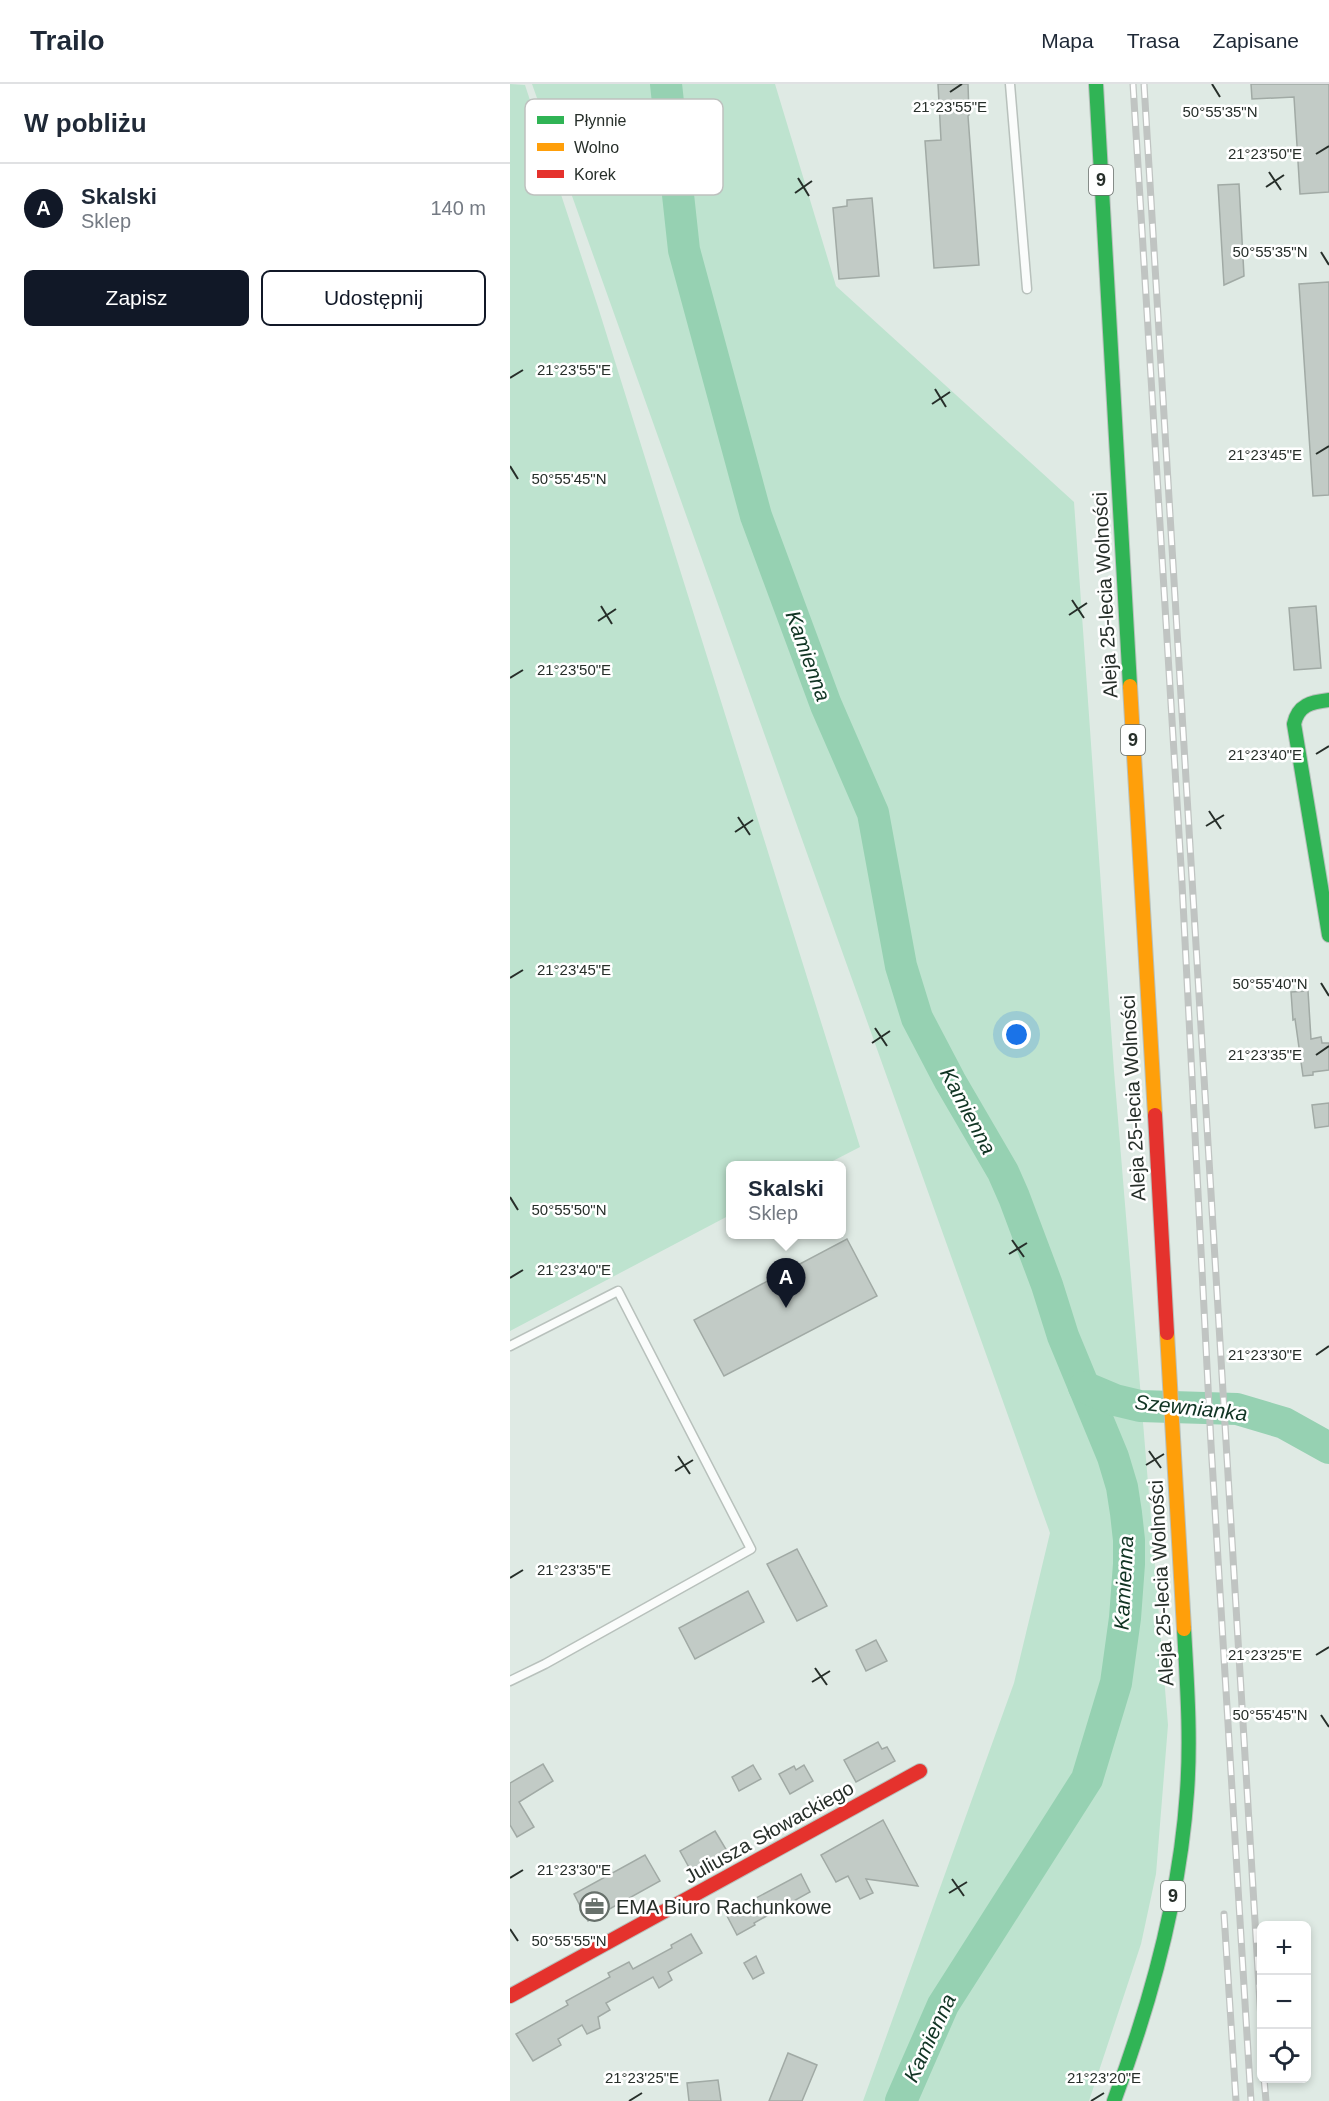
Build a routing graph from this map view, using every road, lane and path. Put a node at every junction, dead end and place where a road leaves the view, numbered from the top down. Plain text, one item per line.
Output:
1 (1010, 84) edge
2 (1096, 84) edge
3 (1027, 289) dead end
4 (1329, 700) edge
5 (1329, 935) edge
6 (510, 1346) edge
7 (510, 1681) edge
8 (920, 1771) dead end
9 (510, 1996) edge
10 (1114, 2101) edge

1 - 3 lane
2 - 10 main road, Aleja 25-lecia Wolności / 9
4 - 5 main road
6 - 7 lane
8 - 9 main road, Juliusza Słowackiego

